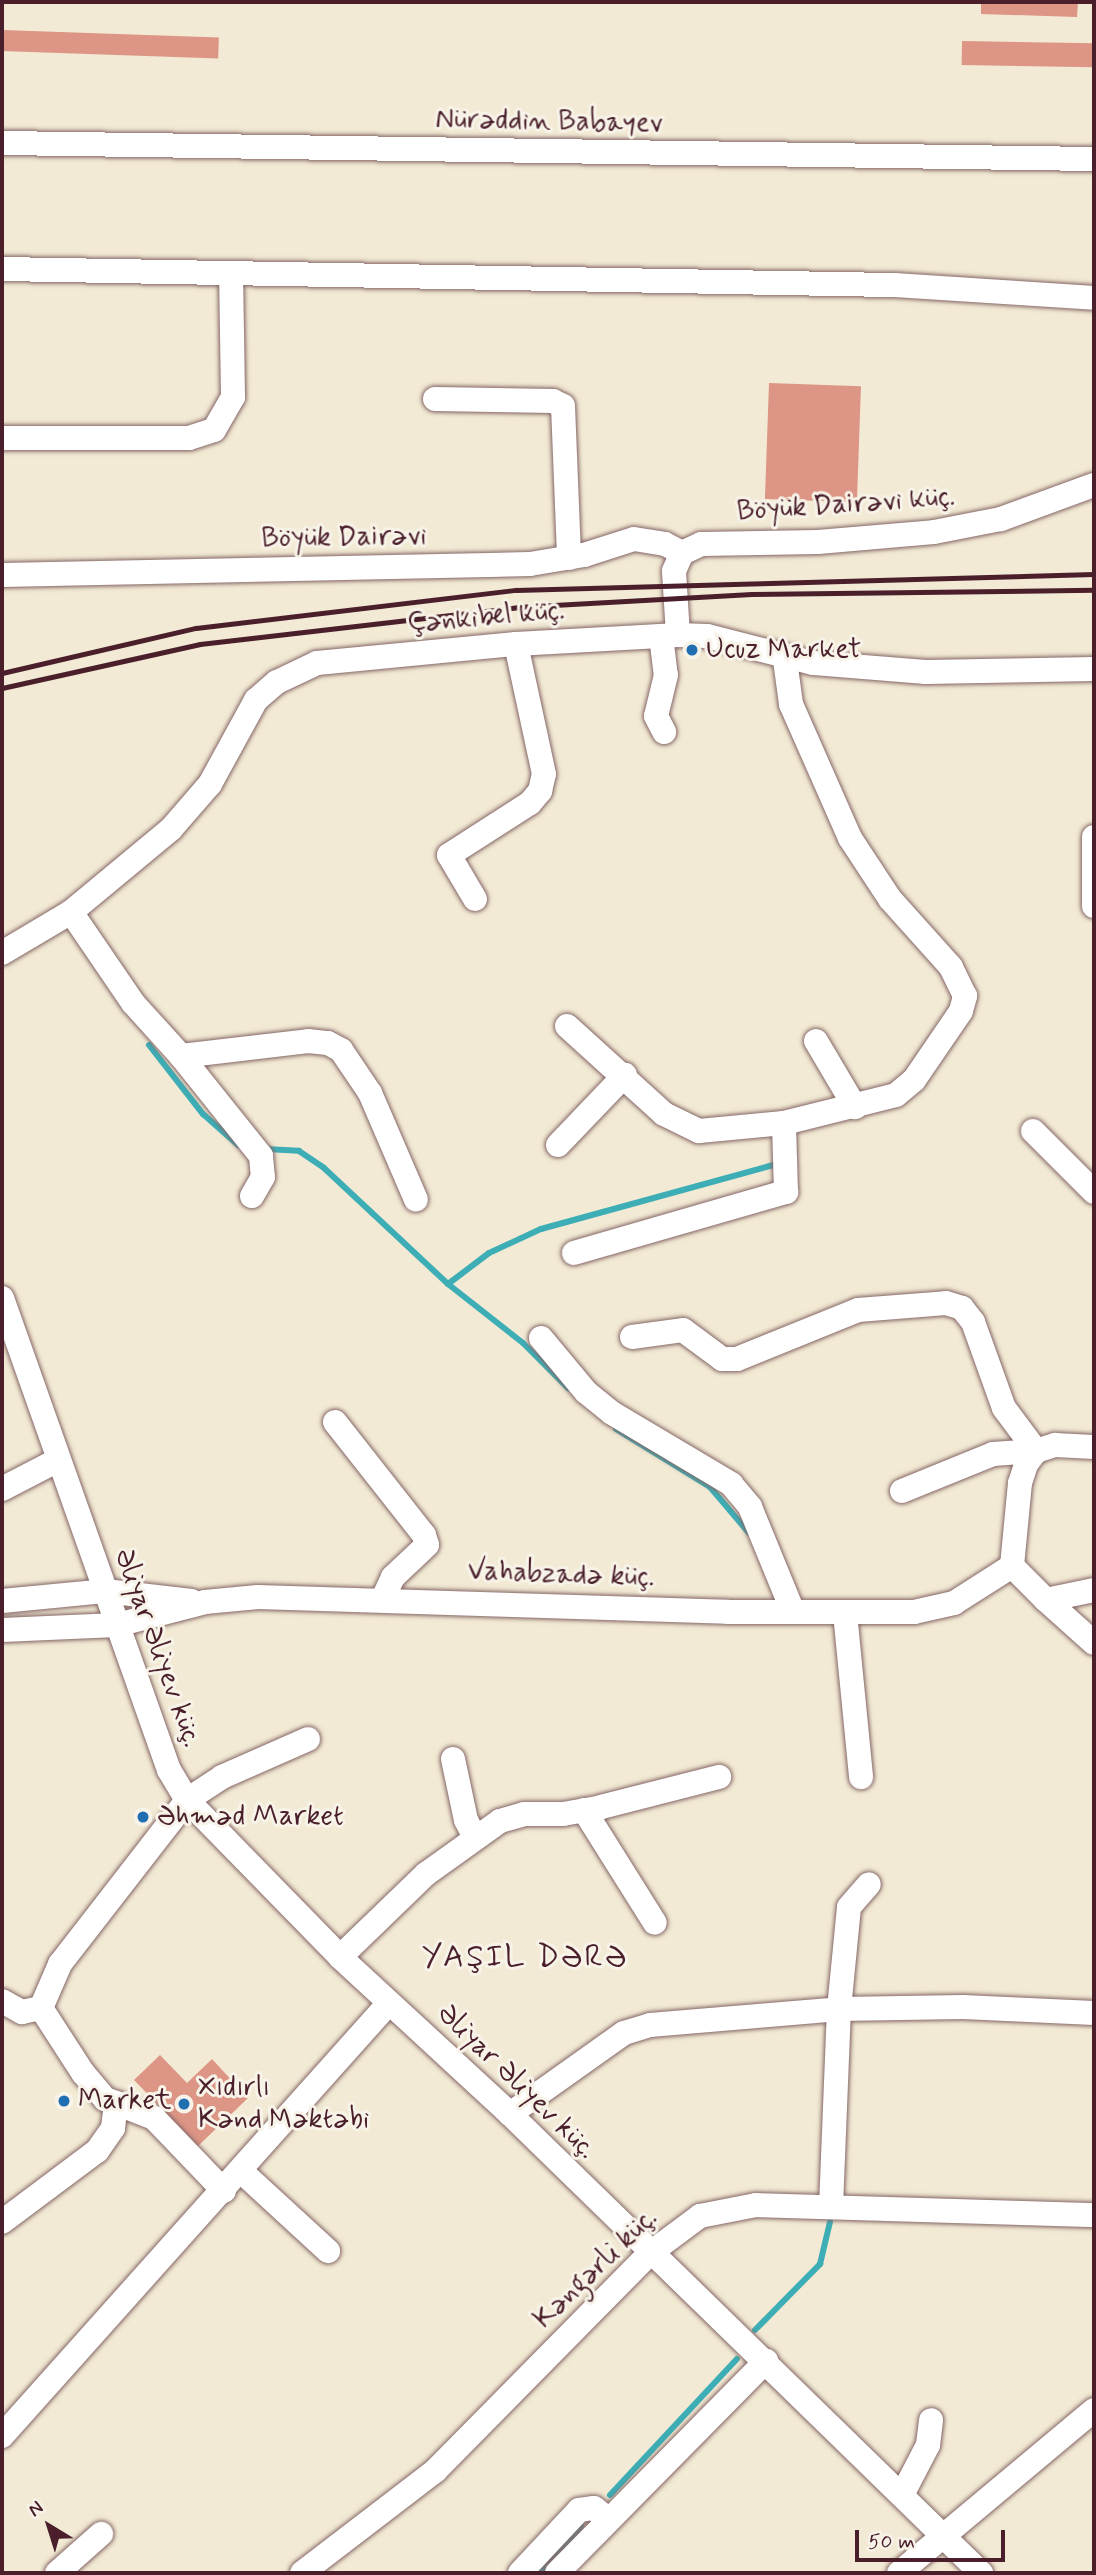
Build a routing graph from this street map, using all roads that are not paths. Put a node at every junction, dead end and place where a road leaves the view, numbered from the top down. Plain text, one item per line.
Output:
1 (2, 142) edge
2 (1094, 159) edge
3 (2, 269) edge
4 (231, 273) junction
5 (1094, 298) edge
6 (435, 399) dead end
7 (2, 438) edge
8 (1094, 485) edge
9 (682, 553) junction
10 (569, 558) junction
11 (2, 575) edge
12 (670, 636) junction
13 (516, 643) junction
14 (785, 660) junction
15 (1094, 669) edge
16 (664, 732) dead end
17 (1094, 837) edge
18 (1094, 898) edge
19 (475, 900) dead end
20 (1094, 906) edge
21 (71, 912) junction
22 (2, 953) edge
23 (568, 1027) dead end
24 (816, 1041) dead end
25 (181, 1056) junction
26 (625, 1074) junction
27 (855, 1107) junction
28 (784, 1123) junction
29 (1033, 1131) dead end
30 (558, 1145) dead end
31 (1094, 1192) edge
32 (252, 1196) dead end
33 (416, 1200) dead end
34 (574, 1253) dead end
35 (2, 1298) edge
36 (632, 1337) dead end
37 (541, 1338) dead end
38 (335, 1422) dead end
39 (1094, 1447) edge
40 (1036, 1451) junction
41 (58, 1460) junction
42 (2, 1489) edge
43 (902, 1491) dead end
44 (1012, 1566) junction
45 (1094, 1590) edge
46 (105, 1591) junction
47 (383, 1598) junction
48 (1046, 1600) junction
49 (2, 1601) edge
50 (205, 1602) junction
51 (793, 1612) junction
52 (845, 1613) junction
53 (117, 1625) junction
54 (2, 1630) edge
55 (1094, 1643) edge
56 (308, 1739) dead end
57 (453, 1759) dead end
58 (719, 1777) dead end
59 (861, 1777) dead end
60 (187, 1800) junction
61 (584, 1810) junction
62 (474, 1836) junction
63 (869, 1884) dead end
64 (654, 1923) dead end
65 (340, 1958) junction
66 (2, 2001) edge
67 (388, 2003) junction
68 (41, 2008) junction
69 (839, 2009) junction
70 (1094, 2013) edge
71 (116, 2103) junction
72 (510, 2114) junction
73 (242, 2172) junction
74 (224, 2191) junction
75 (831, 2207) junction
76 (1094, 2215) edge
77 (2, 2221) edge
78 (328, 2251) dead end
79 (649, 2254) junction
80 (766, 2361) junction
81 (1094, 2410) edge
82 (931, 2420) dead end
83 (2, 2437) edge
84 (903, 2493) junction
85 (607, 2518) junction
86 (101, 2534) dead end
87 (943, 2535) junction
88 (57, 2573) edge
89 (302, 2573) edge
90 (520, 2573) edge
91 (556, 2573) edge
92 (899, 2573) edge
93 (981, 2573) edge

1 - 2 street, Nürəddin Babayev
3 - 4 street
4 - 5 street
4 - 7 street
6 - 10 street
8 - 9 street, Böyük Dairəvi küç.
9 - 10 street, Böyük Dairəvi
9 - 12 street
10 - 11 street, Böyük Dairəvi
12 - 13 street, Çənkibel küç.
12 - 14 street, Çənkibel küç.
12 - 16 street
13 - 19 street
13 - 21 street, Çənkibel küç.
14 - 15 street, Çənkibel küç.
14 - 27 street
17 - 18 street
18 - 20 street
21 - 22 street, Çənkibel küç.
21 - 25 street
23 - 26 street
24 - 27 street
25 - 32 street
25 - 33 street
26 - 28 street
26 - 30 street
27 - 28 street
28 - 34 street
29 - 31 street
35 - 41 street, Əliyar Əliyev küç.
36 - 40 street
37 - 51 street
38 - 47 street
39 - 40 street
40 - 43 street
40 - 44 street
41 - 42 street
41 - 46 street, Əliyar Əliyev küç.
44 - 48 street
44 - 52 street, Vahabzadə küç.
45 - 48 street
46 - 49 street
46 - 50 street
46 - 53 street, Əliyar Əliyev küç.
47 - 50 street, Vahabzadə küç.
47 - 51 street, Vahabzadə küç.
48 - 55 street
50 - 53 street, Vahabzadə küç.
51 - 52 street, Vahabzadə küç.
52 - 59 street
53 - 54 street, Vahabzadə küç.
53 - 60 street, Əliyar Əliyev küç.
56 - 60 street
57 - 62 street
58 - 61 street
60 - 65 street, Əliyar Əliyev küç.
60 - 68 street
61 - 62 street
61 - 64 street
62 - 65 street
63 - 69 street
65 - 67 street, Əliyar Əliyev küç.
66 - 68 street
67 - 72 street, Əliyar Əliyev küç.
67 - 73 street
68 - 71 street
69 - 70 street
69 - 72 street
69 - 75 street
71 - 74 street
71 - 77 street
72 - 79 street, Əliyar Əliyev küç.
73 - 74 street
73 - 78 street
74 - 83 street
75 - 76 street, Kəngərli küç.
75 - 79 street, Kəngərli küç.
79 - 80 street, Əliyar Əliyev küç.
79 - 89 street, Kəngərli küç.
80 - 84 street, Əliyar Əliyev küç.
80 - 85 street
81 - 87 street
82 - 84 street
84 - 87 street, Əliyar Əliyev küç.
85 - 90 street
85 - 91 street
86 - 88 street
87 - 92 street
87 - 93 street, Əliyar Əliyev küç.

